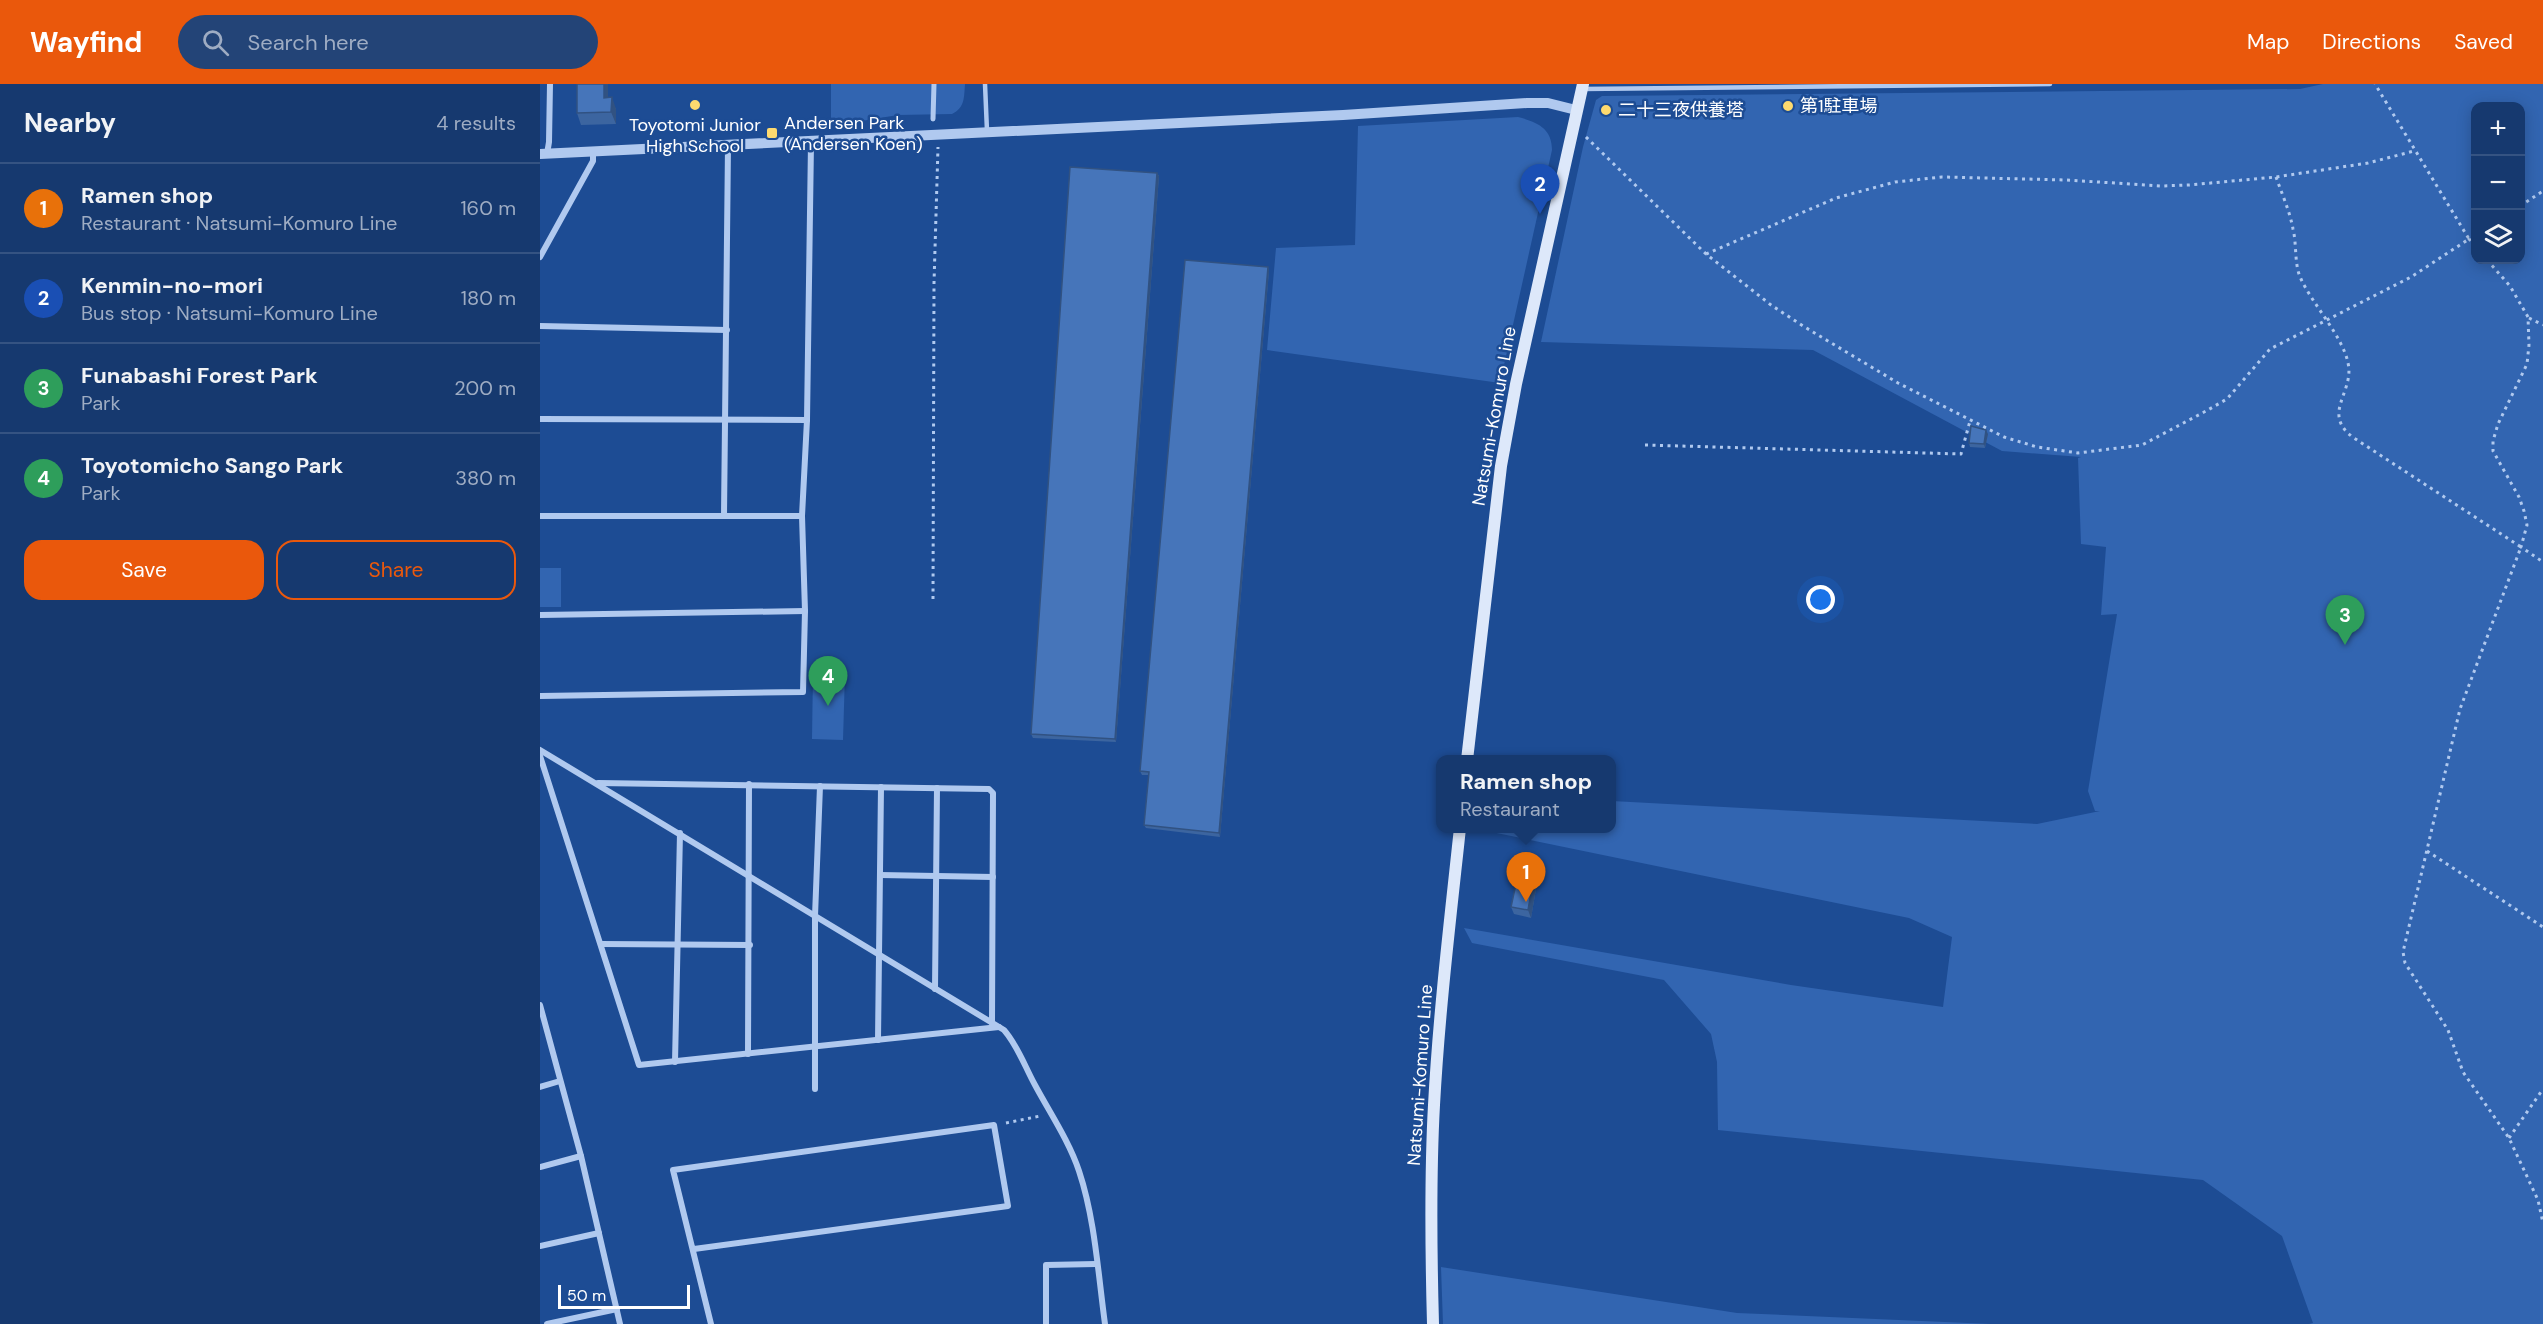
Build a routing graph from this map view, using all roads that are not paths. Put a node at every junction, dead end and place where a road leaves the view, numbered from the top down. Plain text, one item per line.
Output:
1 (550, 84) edge
2 (934, 84) edge
3 (985, 84) edge
4 (2050, 84) edge
5 (1582, 87) edge
6 (1576, 110) junction
7 (933, 119) dead end
8 (987, 131) junction
9 (811, 142) junction
10 (728, 146) junction
11 (593, 151) junction
12 (543, 154) edge
13 (540, 257) edge
14 (540, 326) edge
15 (727, 330) junction
16 (540, 419) edge
17 (726, 420) junction
18 (807, 420) junction
19 (540, 516) edge
20 (724, 516) junction
21 (802, 516) junction
22 (805, 611) junction
23 (540, 615) edge
24 (540, 696) edge
25 (540, 750) edge
26 (1467, 755) edge
27 (540, 756) edge
28 (598, 783) junction
29 (749, 784) junction
30 (820, 786) junction
31 (881, 787) junction
32 (937, 788) junction
33 (680, 833) junction
34 (1459, 833) edge
35 (880, 875) junction
36 (936, 875) junction
37 (750, 876) junction
38 (993, 877) junction
39 (816, 916) junction
40 (601, 944) junction
41 (678, 944) junction
42 (750, 945) junction
43 (878, 954) junction
44 (935, 989) junction
45 (540, 1006) edge
46 (992, 1023) junction
47 (999, 1027) junction
48 (878, 1040) junction
49 (816, 1047) junction
50 (748, 1054) junction
51 (675, 1062) junction
52 (560, 1081) junction
53 (540, 1087) edge
54 (815, 1089) dead end
55 (580, 1156) junction
56 (540, 1167) edge
57 (599, 1233) junction
58 (540, 1246) edge
59 (694, 1249) junction
60 (1096, 1264) junction
61 (617, 1309) junction
62 (548, 1324) edge
63 (620, 1324) edge
64 (711, 1324) edge
65 (1046, 1324) edge
66 (1105, 1324) edge
67 (1433, 1324) edge

1 - 12 street
2 - 7 street
3 - 8 lane
4 - 5 lane
5 - 6 main road, Natsumi-Komuro Line
6 - 8 street
6 - 26 main road, Natsumi-Komuro Line
8 - 9 street
9 - 10 street
9 - 18 street
10 - 11 street
10 - 15 street
11 - 12 street
11 - 13 street
14 - 15 street
15 - 17 street
16 - 17 street
17 - 18 street
17 - 20 street
18 - 21 street
19 - 20 street
20 - 21 street
21 - 22 street
22 - 23 street
22 - 24 street
25 - 28 street
27 - 40 street
28 - 29 street
28 - 33 street
29 - 30 street
29 - 37 street
30 - 31 street
30 - 39 street
31 - 32 street
31 - 35 street
32 - 36 street
32 - 38 street
33 - 37 street
33 - 41 street
34 - 67 main road, Natsumi-Komuro Line
35 - 36 street
35 - 43 street
36 - 38 street
36 - 44 street
37 - 39 street
37 - 42 street
38 - 46 street
39 - 43 street
39 - 49 street
40 - 41 street
40 - 51 street
41 - 42 street
41 - 51 street
42 - 50 street
43 - 44 street
43 - 48 street
44 - 46 street
45 - 52 street
46 - 47 street
47 - 48 street
47 - 60 street
48 - 49 street
49 - 50 street
49 - 54 street
50 - 51 street
52 - 53 street
52 - 55 street
55 - 56 street
55 - 57 street
57 - 58 street
57 - 61 street
59 - 59 street
59 - 64 street
60 - 65 street
60 - 66 street
61 - 62 street
61 - 63 street

